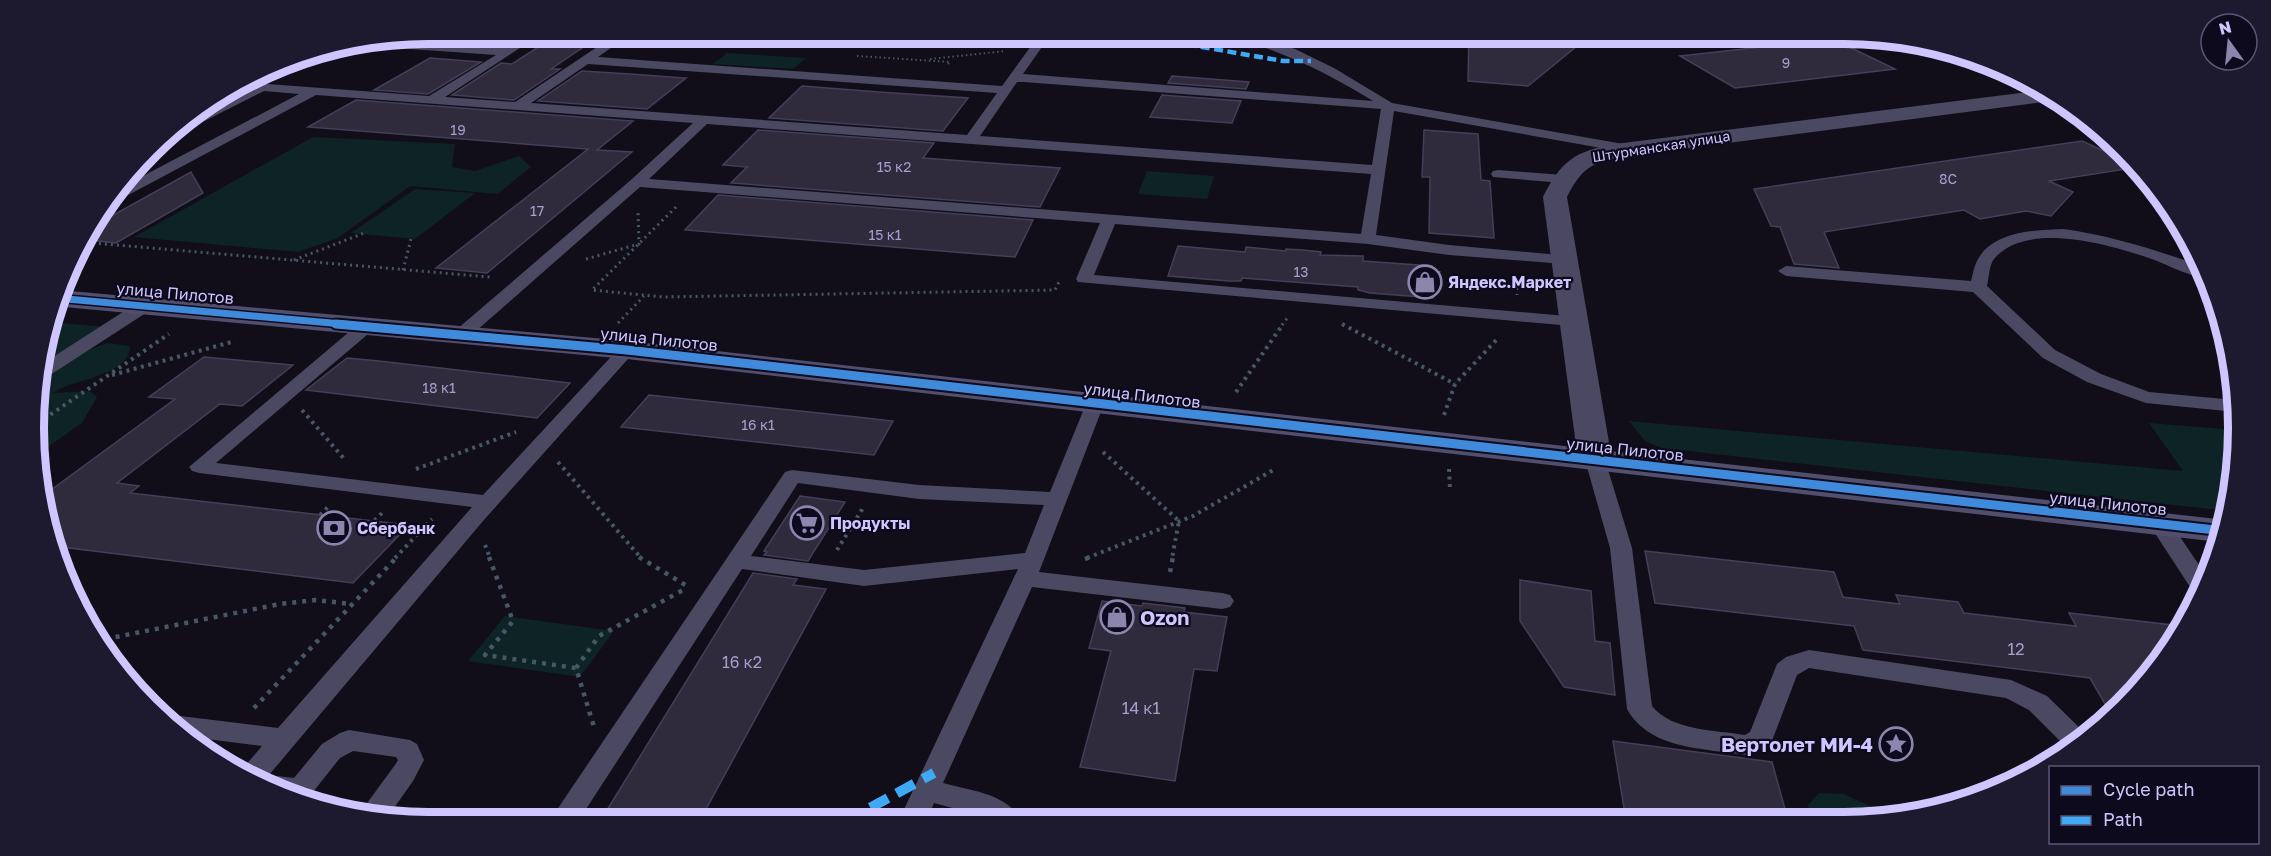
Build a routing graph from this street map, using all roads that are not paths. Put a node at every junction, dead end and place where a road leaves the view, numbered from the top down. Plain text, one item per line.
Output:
1 (520, 44) edge
2 (609, 44) edge
3 (1038, 44) dead end
4 (1275, 44) edge
5 (396, 45) edge
6 (508, 52) junction
7 (585, 60) junction
8 (437, 83) dead end
9 (455, 84) junction
10 (1010, 84) junction
11 (252, 86) edge
12 (262, 87) junction
13 (314, 91) junction
14 (2038, 97) edge
15 (431, 100) junction
16 (518, 106) junction
17 (1388, 106) junction
18 (202, 117) edge
19 (704, 120) junction
20 (971, 139) junction
21 (1629, 148) junction
22 (1378, 170) junction
23 (1498, 174) dead end
24 (1563, 179) junction
25 (637, 182) junction
26 (126, 191) edge
27 (1110, 219) junction
28 (1368, 239) junction
29 (1564, 259) junction
30 (2193, 269) edge
31 (1786, 271) dead end
32 (1978, 287) junction
33 (66, 299) edge
34 (146, 305) junction
35 (1572, 321) junction
36 (368, 325) junction
37 (462, 334) junction
38 (622, 337) junction
39 (49, 367) edge
40 (1095, 404) junction
41 (2227, 405) edge
42 (1595, 460) junction
43 (1057, 499) junction
44 (488, 501) junction
45 (2160, 524) junction
46 (2213, 530) edge
47 (735, 561) junction
48 (1028, 569) junction
49 (2196, 579) edge
50 (1221, 601) dead end
51 (185, 726) edge
52 (2072, 736) edge
53 (284, 739) junction
54 (256, 772) edge
55 (300, 790) edge
56 (926, 790) junction
57 (377, 809) edge
58 (569, 812) edge
59 (916, 812) edge
60 (997, 812) edge

1 - 6 lane
2 - 7 lane
3 - 10 lane
4 - 17 lane
5 - 6 lane
6 - 9 lane
7 - 10 lane
7 - 16 lane
8 - 9 lane
9 - 15 lane
10 - 17 lane
10 - 20 lane
11 - 12 lane
12 - 13 lane
12 - 18 lane
13 - 15 lane
13 - 26 lane
14 - 21 street, Штурманская улица
15 - 16 lane
16 - 19 lane
17 - 21 lane
17 - 22 lane
19 - 20 lane
19 - 25 lane
20 - 22 lane
21 - 24 street, Штурманская улица
22 - 28 lane
23 - 24 lane
24 - 29 street
25 - 27 lane
25 - 37 lane
27 - 28 lane
27 - 35 lane
28 - 29 lane
29 - 35 street
30 - 32 lane
31 - 32 lane
32 - 41 lane
33 - 34 street, улица Пилотов
34 - 36 street, улица Пилотов
34 - 39 lane
35 - 42 street
36 - 37 street, улица Пилотов
36 - 44 lane
37 - 38 street, улица Пилотов
38 - 40 street, улица Пилотов
38 - 44 lane
40 - 42 street, улица Пилотов
40 - 43 lane
42 - 45 street, улица Пилотов
42 - 52 lane
43 - 47 lane
43 - 48 lane
44 - 53 lane
45 - 46 street, улица Пилотов
45 - 49 lane
47 - 48 lane
47 - 58 lane
48 - 50 lane
48 - 56 lane
51 - 53 lane
53 - 54 lane
55 - 57 lane
56 - 59 lane
56 - 60 lane

